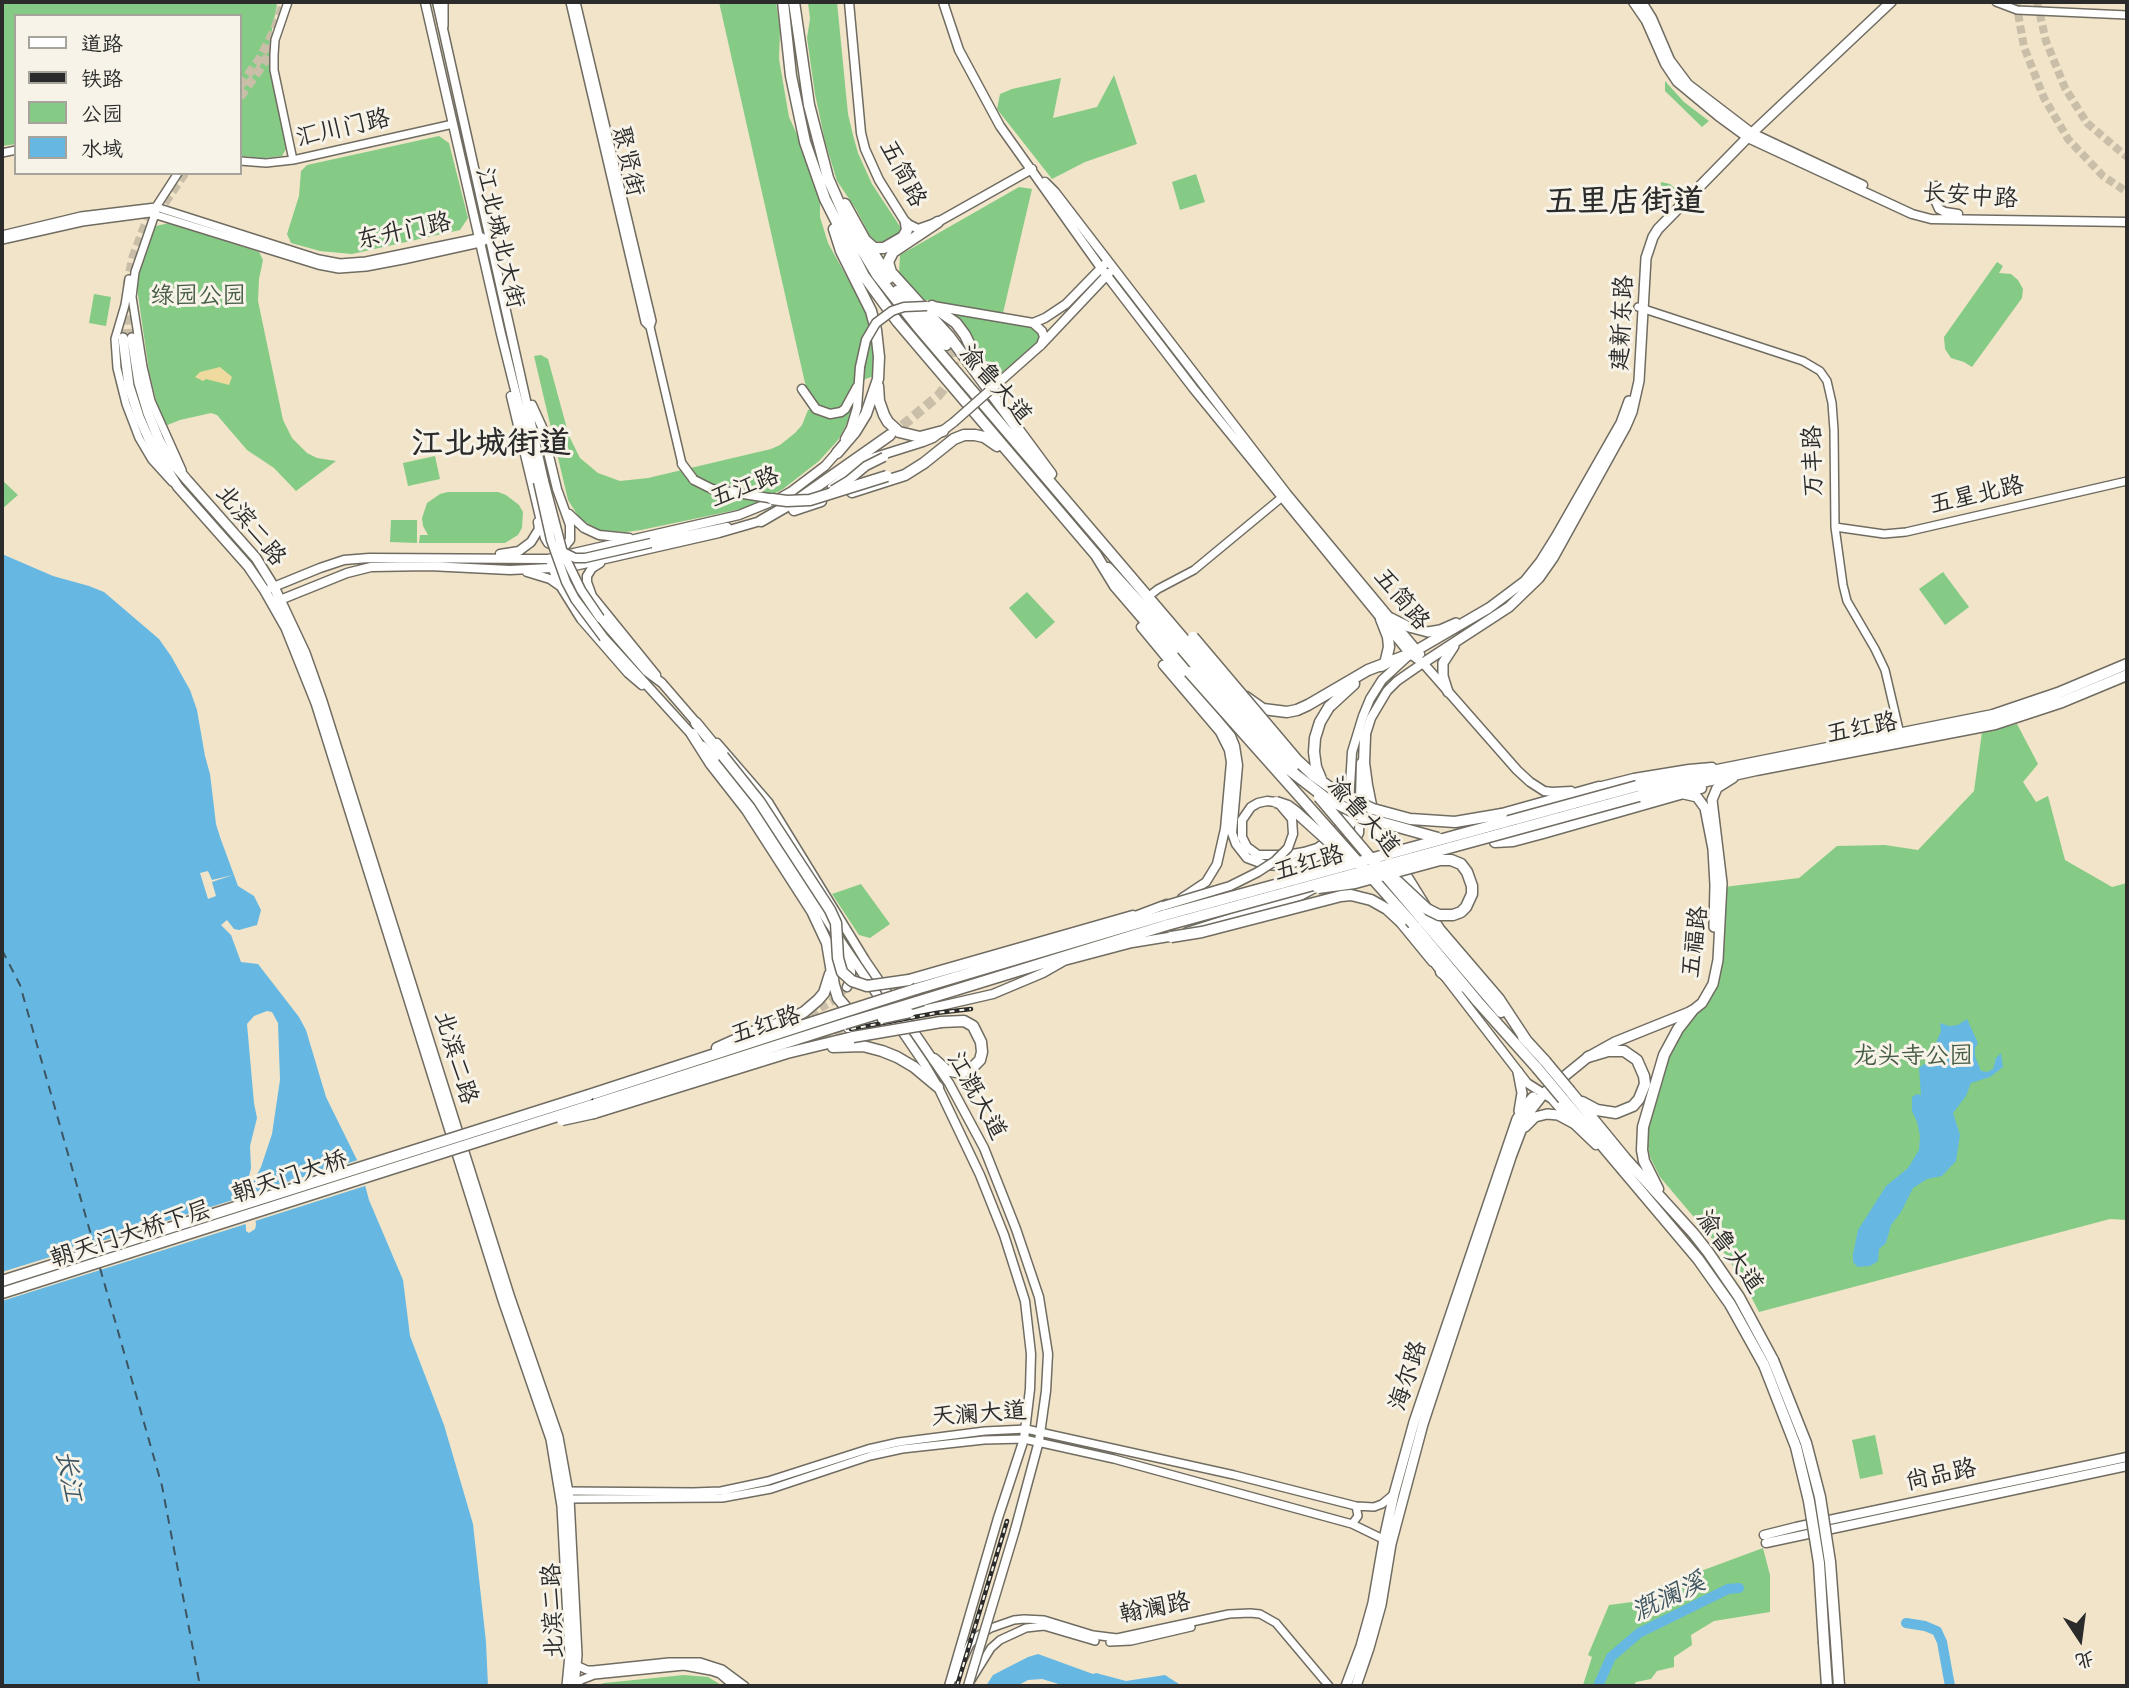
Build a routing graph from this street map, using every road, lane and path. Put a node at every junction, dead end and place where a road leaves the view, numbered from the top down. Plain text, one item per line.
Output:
1 (288, 2) edge
2 (425, 2) edge
3 (437, 2) edge
4 (443, 2) edge
5 (570, 2) edge
6 (576, 2) edge
7 (783, 2) edge
8 (794, 2) edge
9 (849, 2) edge
10 (943, 2) edge
11 (1633, 2) edge
12 (1642, 2) edge
13 (1882, 2) edge
14 (1891, 2) edge
15 (1996, 2) edge
16 (2127, 15) edge
17 (443, 26) junction
18 (453, 124) junction
19 (1748, 134) junction
20 (293, 160) junction
21 (242, 161) edge
22 (1031, 169) junction
23 (177, 175) edge
24 (828, 178) junction
25 (1936, 186) dead end
26 (825, 199) junction
27 (154, 211) junction
28 (1958, 214) junction
29 (2127, 219) edge
30 (938, 222) junction
31 (906, 223) junction
32 (2, 237) edge
33 (490, 238) junction
34 (479, 240) junction
35 (865, 240) junction
36 (1107, 269) junction
37 (930, 306) junction
38 (1640, 308) junction
39 (1033, 323) junction
40 (137, 325) junction
41 (117, 326) junction
42 (650, 327) junction
43 (501, 334) junction
44 (946, 345) tunnel mouth
45 (1041, 345) junction
46 (878, 379) junction
47 (858, 384) junction
48 (802, 389) dead end
49 (524, 390) junction
50 (996, 399) junction
51 (943, 431) junction
52 (890, 435) tunnel mouth
53 (913, 446) junction
54 (837, 453) junction
55 (1012, 458) junction
56 (682, 464) joint
57 (921, 466) junction
58 (187, 480) junction
59 (2127, 481) edge
60 (541, 482) junction
61 (178, 487) junction
62 (1281, 498) junction
63 (772, 499) junction
64 (1068, 501) junction
65 (564, 507) junction
66 (794, 509) junction
67 (538, 512) junction
68 (757, 522) junction
69 (1835, 527) junction
70 (551, 540) junction
71 (650, 540) junction
72 (1096, 555) junction
73 (562, 557) junction
74 (430, 558) junction
75 (548, 559) junction
76 (604, 561) junction
77 (570, 567) junction
78 (553, 569) junction
79 (510, 570) junction
80 (298, 577) junction
81 (561, 587) junction
82 (269, 589) junction
83 (303, 590) junction
84 (592, 596) junction
85 (1149, 596) junction
86 (276, 601) junction
87 (1489, 608) junction
88 (1386, 619) junction
89 (1461, 626) junction
90 (1142, 627) dead end
91 (1456, 642) junction
92 (1188, 643) junction
93 (1414, 652) junction
94 (1423, 663) junction
95 (1163, 664) dead end
96 (1385, 664) junction
97 (2127, 664) edge
98 (2127, 675) edge
99 (1184, 678) junction
100 (662, 683) junction
101 (1240, 692) junction
102 (1448, 692) junction
103 (656, 696) junction
104 (1370, 699) junction
105 (696, 723) junction
106 (692, 734) junction
107 (1900, 734) junction
108 (1365, 736) junction
109 (1735, 766) junction
110 (1756, 770) junction
111 (1725, 781) junction
112 (1599, 787) junction
113 (1638, 791) junction
114 (1360, 796) junction
115 (1674, 796) junction
116 (1276, 802) junction
117 (1348, 815) junction
118 (1361, 846) junction
119 (1304, 857) junction
120 (1299, 893) junction
121 (1390, 899) junction
122 (1165, 915) junction
123 (1133, 916) junction
124 (1418, 922) junction
125 (1422, 934) junction
126 (1089, 936) junction
127 (1171, 937) junction
128 (1046, 941) junction
129 (1132, 943) junction
130 (844, 946) junction
131 (1098, 946) junction
132 (830, 960) junction
133 (1433, 961) junction
134 (1058, 963) junction
135 (1441, 972) junction
136 (847, 987) dead end
137 (1478, 1002) junction
138 (1692, 1011) junction
139 (877, 1021) junction
140 (846, 1026) junction
141 (1526, 1040) junction
142 (788, 1052) junction
143 (1583, 1058) junction
144 (934, 1059) junction
145 (689, 1063) junction
146 (1541, 1064) junction
147 (1518, 1072) junction
148 (938, 1087) junction
149 (1542, 1091) junction
150 (1570, 1096) junction
151 (591, 1103) junction
152 (1517, 1119) junction
153 (1573, 1123) junction
154 (1511, 1157) junction
155 (1617, 1164) junction
156 (1669, 1208) junction
157 (2, 1279) edge
158 (2, 1294) edge
159 (1768, 1363) junction
160 (1026, 1429) junction
161 (1041, 1430) junction
162 (1024, 1439) junction
163 (1039, 1441) junction
164 (2127, 1457) edge
165 (2127, 1465) edge
166 (1394, 1494) junction
167 (565, 1495) junction
168 (1356, 1506) junction
169 (1352, 1524) junction
170 (1388, 1542) junction
171 (1377, 1604) junction
172 (576, 1665) junction
173 (568, 1686) edge
174 (574, 1686) edge
175 (734, 1686) edge
176 (745, 1686) edge
177 (950, 1686) edge
178 (968, 1686) edge
179 (1329, 1686) edge
180 (1346, 1686) edge
181 (1356, 1686) edge
182 (1827, 1686) edge
183 (1839, 1686) edge

1 - 20 street
2 - 18 main road, 江北城北大街
3 - 17 main road, 江北城北大街
4 - 17 main road
5 - 42 street, 聚贤街
6 - 42 street, 聚贤街
7 - 26 highway, 渝鲁大道
8 - 24 highway, 渝鲁大道
9 - 31 main road, 五简路
10 - 22 main road, 五简路
11 - 19 main road
12 - 19 main road
13 - 19 main road, 建新东路
14 - 19 main road, 建新东路
15 - 16 street
17 - 33 main road, 江北城北大街
18 - 20 street, 汇川门路
18 - 34 main road, 江北城北大街
19 - 28 main road, 长安中路
19 - 29 main road, 长安中路
19 - 38 main road, 建新东路
20 - 21 street, 汇川门路
22 - 30 main road, 五简路
22 - 36 main road, 五简路
23 - 27 street, 北滨二路
24 - 35 highway
24 - 64 highway, 渝鲁大道
25 - 28 main road
26 - 46 highway
26 - 55 highway, 渝鲁大道
27 - 32 street, 东升门路
27 - 34 street, 东升门路
27 - 40 street, 北滨二路
27 - 41 street, 北滨二路
28 - 29 main road, 长安中路
30 - 31 main road, 五简路
30 - 50 highway
31 - 35 highway
33 - 34 street, 东升门路
33 - 49 main road, 江北城北大街
34 - 43 main road, 江北城北大街
35 - 44 highway
36 - 39 main road
36 - 45 main road, 五江路
36 - 62 main road, 五简路
36 - 88 main road, 五简路
37 - 39 main road, 五江路
37 - 47 main road, 五江路, bridge
37 - 50 highway
38 - 69 street, 万丰路
38 - 87 main road, 建新东路
38 - 91 main road, 建新东路
39 - 45 main road
40 - 41 street
40 - 58 street, 北滨二路
41 - 61 street, 北滨二路
42 - 56 street, 聚贤街
43 - 60 main road, 江北城北大街
43 - 67 main road
45 - 51 main road, 五江路, bridge
46 - 51 highway
46 - 54 highway
47 - 48 main road
47 - 54 main road, 五江路
49 - 60 main road, 江北城北大街
49 - 65 main road
50 - 64 highway
51 - 53 main road, 五江路
52 - 68 highway
53 - 63 main road, bridge
53 - 66 main road, 五江路
54 - 71 main road, 五江路
55 - 57 highway
55 - 72 highway, 渝鲁大道
56 - 63 main road, bridge
57 - 63 highway, bridge
57 - 66 highway
58 - 61 main road, 北滨二路
58 - 82 main road, 北滨二路
59 - 69 street, 五星北路
60 - 70 main road, 江溉大道, bridge
60 - 100 main road, 江溉大道, bridge
61 - 82 main road, 北滨二路
62 - 85 street
62 - 88 main road, 五简路
64 - 85 highway, 渝鲁大道
65 - 67 main road
65 - 71 main road
66 - 68 main road, 五江路
67 - 74 main road
68 - 71 main road
68 - 76 main road, 五江路
69 - 107 street, 万丰路
70 - 71 main road, bridge
70 - 103 main road, 江溉大道, bridge
71 - 73 main road, 五江路
72 - 92 highway
72 - 99 highway, 渝鲁大道
73 - 75 main road, 五江路
73 - 77 main road
74 - 75 main road, 五江路
74 - 80 main road, 五江路
75 - 78 main road
76 - 77 main road, 五江路
76 - 84 main road
77 - 78 main road, 五江路
77 - 84 main road
78 - 79 main road, 五江路
78 - 81 main road
79 - 81 main road
79 - 83 main road, 五江路
80 - 82 main road, 五江路
80 - 83 main road
81 - 103 main road
82 - 86 main road, 北滨二路
83 - 86 main road, 五江路
84 - 100 main road
85 - 92 highway, 渝鲁大道
86 - 167 main road, 北滨二路
87 - 88 main road
87 - 89 main road, 建新东路
88 - 93 main road, 五简路
88 - 96 highway
89 - 91 main road
89 - 93 main road, 建新东路
90 - 99 main road
91 - 94 main road, 建新东路
91 - 102 main road
92 - 101 highway, bridge
92 - 117 highway, bridge
92 - 118 highway, 渝鲁大道, bridge
93 - 94 main road, 五简路
93 - 96 highway
93 - 104 main road
94 - 102 main road, 五红路
94 - 108 main road
95 - 99 main road
96 - 101 highway, bridge
96 - 104 main road
96 - 117 highway, bridge
97 - 107 highway, 五红路
98 - 110 highway, 五红路
99 - 119 main road
99 - 121 highway, 渝鲁大道, bridge
99 - 122 main road, bridge
100 - 105 main road, 江溉大道
101 - 112 highway, bridge
102 - 112 main road, 五红路
103 - 106 main road, 江溉大道
104 - 117 main road
105 - 128 highway, bridge
105 - 144 main road, 江溉大道
106 - 130 main road, 江溉大道
106 - 132 highway
107 - 109 highway, 五红路
108 - 114 main road
108 - 141 highway
109 - 112 main road, 五红路
109 - 113 highway, 五红路
110 - 111 main road
110 - 113 highway, 五红路
111 - 115 highway
111 - 138 main road, 五福路
113 - 120 highway, 五红路, bridge
113 - 122 highway, 五红路, bridge
114 - 117 main road
114 - 120 main road
115 - 117 highway, bridge
115 - 143 main road, 五福路
116 - 119 main road
116 - 121 highway, bridge
116 - 122 main road, bridge
117 - 119 main road, bridge
118 - 120 highway, bridge
118 - 124 highway, 渝鲁大道, bridge
120 - 122 highway, 五红路, bridge
120 - 127 main road, bridge
121 - 124 highway, 渝鲁大道, bridge
122 - 123 main road
122 - 126 highway, 五红路
122 - 131 highway, 五红路
123 - 126 main road
123 - 128 highway
124 - 125 highway, 渝鲁大道
124 - 141 highway, 渝鲁大道
125 - 133 main road, 渝鲁大道
125 - 137 highway, 渝鲁大道
126 - 128 highway
126 - 140 highway, 五红路, bridge
127 - 129 main road
127 - 133 highway, bridge
129 - 131 highway
129 - 134 main road
130 - 136 main road
130 - 148 main road, 江溉大道
131 - 134 highway
131 - 140 highway, 五红路, bridge
132 - 139 highway
132 - 145 highway
133 - 135 main road, 渝鲁大道
134 - 139 main road, bridge
135 - 137 highway
135 - 147 main road, 渝鲁大道
137 - 146 highway, 渝鲁大道
138 - 143 main road, 五福路
138 - 156 highway
139 - 140 main road
140 - 142 highway
140 - 144 highway, bridge
140 - 145 highway, 五红路
140 - 151 highway, 五红路
141 - 146 highway, 渝鲁大道
142 - 148 highway
142 - 151 highway
143 - 149 main road, 五福路
143 - 150 highway
144 - 161 main road, 江溉大道
145 - 151 highway, 五红路
146 - 150 highway, 渝鲁大道, bridge
147 - 149 main road, 渝鲁大道
147 - 152 main road
148 - 160 main road, 江溉大道
149 - 152 main road, 海尔路
149 - 153 main road, 渝鲁大道
149 - 154 main road, 海尔路
150 - 155 highway, 渝鲁大道
150 - 156 highway, 渝鲁大道
151 - 157 highway, 朝天门大桥, bridge
151 - 158 main road, 朝天门大桥下层, bridge
151 - 158 highway, 朝天门大桥, bridge
152 - 166 main road, 海尔路
153 - 154 main road
153 - 155 main road, 渝鲁大道
154 - 170 main road, 海尔路
155 - 159 highway, 渝鲁大道
156 - 159 highway, 渝鲁大道
159 - 182 highway, 渝鲁大道, bridge
159 - 183 highway, 渝鲁大道, bridge
160 - 161 street, 天澜大道
160 - 162 main road, 江溉大道
160 - 167 street, 天澜大道
161 - 163 main road, 江溉大道
161 - 168 street, 天澜大道
162 - 163 street, 天澜大道
162 - 167 street, 天澜大道
162 - 177 main road, 江溉大道
163 - 169 street, 天澜大道
163 - 178 main road, 江溉大道, bridge
164 - 165 main road, 尚品路
166 - 168 street, 天澜大道
166 - 170 main road, 海尔路
167 - 172 main road, 北滨二路
167 - 173 main road, 北滨二路
168 - 169 street
169 - 170 street, 天澜大道
170 - 171 main road, 海尔路
171 - 180 main road, 海尔路
171 - 181 main road, 海尔路
172 - 174 main road, 北滨二路
172 - 176 street
174 - 175 street
177 - 179 street, 翰澜路
178 - 179 street, 翰澜路

